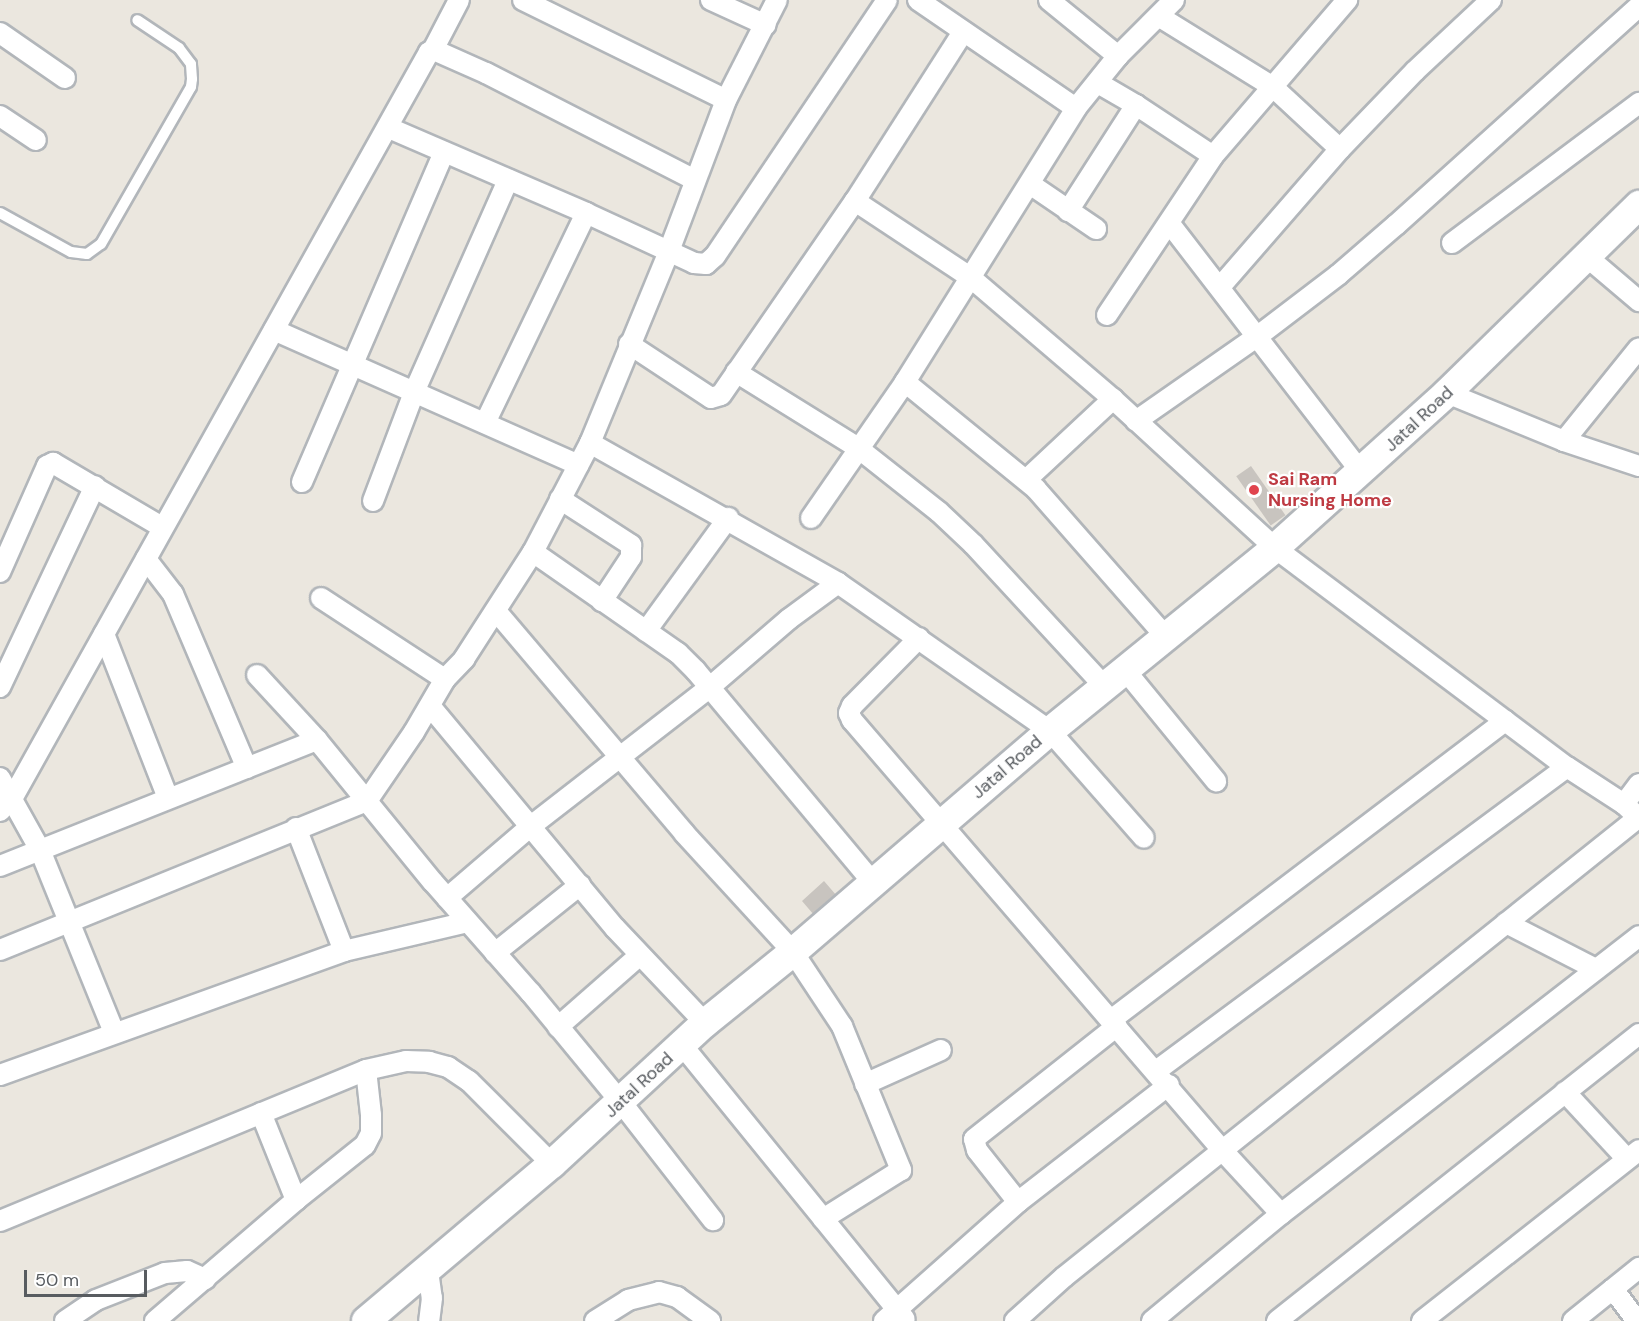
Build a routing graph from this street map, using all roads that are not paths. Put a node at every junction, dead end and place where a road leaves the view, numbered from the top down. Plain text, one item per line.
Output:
1 (459, 0) edge
2 (523, 0) edge
3 (711, 0) edge
4 (777, 0) edge
5 (887, 0) edge
6 (918, 0) edge
7 (1174, 0) edge
8 (1347, 0) edge
9 (1491, 0) edge
10 (1055, 2) edge
11 (1639, 6) edge
12 (1160, 17) junction
13 (137, 20) dead end
14 (766, 25) junction
15 (963, 32) junction
16 (0, 33) edge
17 (433, 50) junction
18 (1118, 56) junction
19 (65, 78) dead end
20 (1098, 83) junction
21 (1274, 87) junction
22 (726, 100) junction
23 (1639, 103) edge
24 (1136, 105) junction
25 (1076, 108) junction
26 (0, 116) edge
27 (389, 128) junction
28 (36, 140) dead end
29 (1340, 149) junction
30 (444, 152) junction
31 (1213, 156) junction
32 (508, 180) junction
33 (695, 180) junction
34 (1030, 184) junction
35 (855, 201) junction
36 (1639, 205) edge
37 (1068, 211) junction
38 (0, 213) edge
39 (586, 213) junction
40 (1170, 224) junction
41 (1096, 229) dead end
42 (1452, 243) dead end
43 (669, 251) junction
44 (1586, 256) junction
45 (970, 277) junction
46 (1220, 286) junction
47 (1639, 301) edge
48 (1107, 315) dead end
49 (274, 330) junction
50 (1258, 336) junction
51 (629, 344) junction
52 (1639, 348) edge
53 (352, 364) junction
54 (736, 372) junction
55 (905, 382) junction
56 (415, 390) junction
57 (1448, 393) junction
58 (1113, 399) junction
59 (1136, 420) junction
60 (485, 423) junction
61 (1564, 441) junction
62 (590, 443) junction
63 (858, 448) junction
64 (578, 465) junction
65 (1639, 466) edge
66 (1361, 472) junction
67 (1026, 480) junction
68 (302, 482) dead end
69 (94, 486) junction
70 (560, 499) junction
71 (373, 501) dead end
72 (728, 518) junction
73 (811, 518) dead end
74 (162, 527) junction
75 (1275, 548) junction
76 (533, 552) junction
77 (146, 559) junction
78 (0, 572) edge
79 (838, 583) junction
80 (321, 598) dead end
81 (603, 601) junction
82 (496, 611) junction
83 (646, 631) junction
84 (104, 634) junction
85 (1166, 637) junction
86 (919, 638) junction
87 (257, 675) dead end
88 (445, 679) junction
89 (1115, 679) junction
90 (0, 687) edge
91 (710, 687) junction
92 (430, 706) junction
93 (1505, 721) junction
94 (1050, 731) junction
95 (316, 740) junction
96 (620, 756) junction
97 (1567, 767) junction
98 (248, 768) junction
99 (0, 778) edge
100 (1216, 781) dead end
101 (1639, 783) edge
102 (168, 798) junction
103 (367, 801) junction
104 (6, 804) edge
105 (1635, 814) edge
106 (940, 825) junction
107 (531, 826) junction
108 (296, 828) junction
109 (1144, 838) dead end
110 (40, 850) junction
111 (0, 866) edge
112 (873, 883) junction
113 (580, 885) junction
114 (447, 898) junction
115 (71, 921) junction
116 (468, 922) junction
117 (1506, 923) junction
118 (1639, 936) edge
119 (0, 950) edge
120 (344, 951) junction
121 (793, 952) junction
122 (495, 953) junction
123 (640, 955) junction
124 (1596, 969) junction
125 (705, 1023) junction
126 (1114, 1023) junction
127 (558, 1027) junction
128 (114, 1032) junction
129 (1639, 1034) edge
130 (682, 1045) junction
131 (941, 1050) dead end
132 (366, 1070) junction
133 (0, 1076) edge
134 (1162, 1078) junction
135 (865, 1084) junction
136 (1565, 1092) junction
137 (621, 1102) junction
138 (261, 1113) junction
139 (1222, 1150) junction
140 (1633, 1155) edge
141 (552, 1164) junction
142 (296, 1200) junction
143 (1018, 1202) junction
144 (1281, 1214) junction
145 (823, 1219) junction
146 (713, 1220) dead end
147 (0, 1221) edge
148 (1639, 1268) edge
149 (428, 1271) junction
150 (205, 1279) junction
151 (1613, 1289) junction
152 (896, 1318) edge
153 (65, 1321) edge
154 (155, 1321) edge
155 (366, 1321) edge
156 (429, 1321) edge
157 (595, 1321) edge
158 (710, 1321) edge
159 (1015, 1321) edge
160 (1152, 1321) edge
161 (1276, 1321) edge
162 (1422, 1321) edge
163 (1573, 1321) edge
164 (1637, 1321) edge

1 - 17 street
2 - 22 street
3 - 14 street
4 - 14 street
5 - 43 street
6 - 15 street
7 - 12 street
8 - 21 street
9 - 29 street
10 - 18 street
11 - 50 street
12 - 18 street
12 - 21 street
13 - 38 lane
14 - 22 street
15 - 25 street
15 - 35 street
16 - 19 street
17 - 27 street
17 - 33 street
18 - 20 street
20 - 24 street
20 - 25 street
21 - 29 street
21 - 31 street
22 - 33 street
23 - 42 street
24 - 31 street
24 - 37 street
25 - 34 street
26 - 28 street
27 - 30 street
27 - 49 street
29 - 46 street
30 - 32 street
30 - 53 street
31 - 40 street
32 - 39 street
32 - 56 street
33 - 43 street
34 - 37 street
34 - 45 street
35 - 45 street
35 - 54 street
36 - 44 main road, Jatal Road
37 - 41 street
39 - 43 street
39 - 60 street
40 - 46 street
40 - 48 street
43 - 51 street
44 - 47 street
44 - 57 main road, Jatal Road
45 - 55 street
45 - 58 street
46 - 50 street
49 - 53 street
49 - 74 street
50 - 59 street
50 - 66 street
51 - 54 street
51 - 62 street
52 - 61 street
53 - 56 street
53 - 68 street
54 - 63 street
55 - 63 street
55 - 67 street
56 - 60 street
56 - 71 street
57 - 61 street
57 - 66 main road, Jatal Road
58 - 59 street
58 - 67 street
59 - 75 street
60 - 64 street
61 - 65 street
62 - 64 street
62 - 72 street
63 - 73 street
63 - 89 street
64 - 70 street
66 - 75 main road, Jatal Road
67 - 85 street
69 - 74 street
69 - 78 street
69 - 90 street
70 - 76 street
70 - 81 street
72 - 79 street
72 - 83 street
74 - 77 street
75 - 85 main road, Jatal Road
75 - 93 street
76 - 81 street
76 - 82 street
77 - 84 street
77 - 98 street
79 - 86 street
79 - 91 street
80 - 88 street
81 - 83 street
82 - 88 street
82 - 96 street
83 - 91 street
84 - 102 street
84 - 104 street
85 - 89 main road, Jatal Road
86 - 94 street
86 - 106 street
87 - 95 street
88 - 92 street
89 - 94 main road, Jatal Road
89 - 100 street
91 - 96 street
91 - 112 street
92 - 103 street
92 - 107 street
93 - 97 street
93 - 126 street
94 - 106 main road, Jatal Road
94 - 109 street
95 - 98 street
95 - 103 street
96 - 107 street
96 - 121 street
97 - 105 street
97 - 134 street
98 - 102 street
99 - 104 street
101 - 105 street
102 - 110 street
103 - 108 street
103 - 114 street
104 - 110 street
105 - 117 street
106 - 112 main road, Jatal Road
106 - 126 street
107 - 113 street
107 - 114 street
108 - 115 street
108 - 120 street
110 - 111 street
110 - 115 street
112 - 121 main road, Jatal Road
113 - 122 street
113 - 123 street
114 - 116 street
115 - 119 street
115 - 128 street
116 - 120 street
116 - 122 street
117 - 124 street
117 - 139 street
118 - 124 street
120 - 128 street
121 - 125 main road, Jatal Road
121 - 135 street
122 - 127 street
123 - 125 street
123 - 127 street
124 - 144 street
125 - 130 main road, Jatal Road
126 - 134 street
126 - 143 street
127 - 137 street
128 - 133 street
129 - 136 street
130 - 137 main road, Jatal Road
130 - 145 street
131 - 135 street
132 - 138 street
132 - 141 street
132 - 142 street
134 - 139 street
134 - 143 street
135 - 145 street
136 - 140 street
136 - 161 street
137 - 141 main road, Jatal Road
137 - 146 street
138 - 142 street
138 - 147 street
139 - 144 street
139 - 159 street
140 - 162 street
141 - 149 main road, Jatal Road
142 - 150 street
143 - 152 street
144 - 160 street
145 - 152 street
148 - 151 street
149 - 155 main road, Jatal Road
149 - 156 street
150 - 153 street
150 - 154 street
151 - 163 street
151 - 164 street
157 - 158 street

